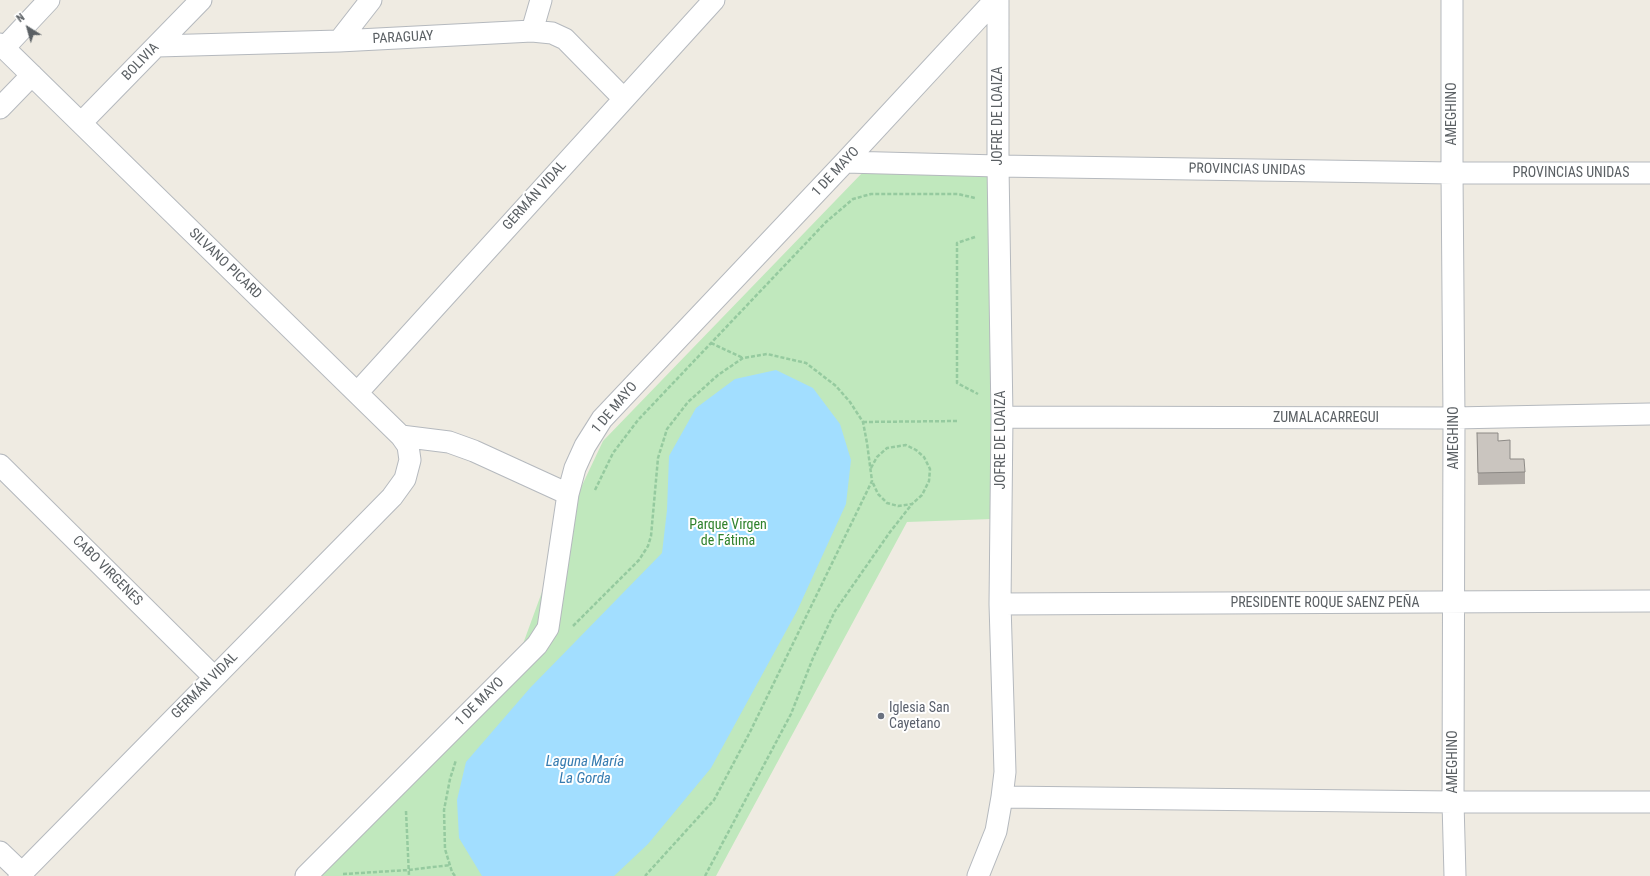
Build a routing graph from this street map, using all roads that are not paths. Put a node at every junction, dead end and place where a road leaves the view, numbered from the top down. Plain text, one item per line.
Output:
1 (49, 0) edge
2 (201, 0) edge
3 (371, 0) edge
4 (541, 0) edge
5 (714, 0) edge
6 (995, 0) edge
7 (998, 0) edge
8 (1452, 0) edge
9 (532, 31) junction
10 (339, 41) junction
11 (2, 46) edge
12 (157, 46) junction
13 (32, 75) junction
14 (623, 98) junction
15 (0, 108) edge
16 (81, 123) junction
17 (845, 162) junction
18 (998, 166) junction
19 (1452, 173) junction
20 (1650, 173) edge
21 (357, 393) junction
22 (1650, 414) edge
23 (1002, 417) junction
24 (1454, 418) junction
25 (401, 436) junction
26 (0, 465) edge
27 (568, 494) junction
28 (392, 497) joint
29 (1650, 601) edge
30 (1453, 603) junction
31 (1000, 604) junction
32 (214, 676) junction
33 (1002, 797) junction
34 (1454, 802) junction
35 (1650, 802) edge
36 (0, 852) edge
37 (20, 875) edge
38 (306, 876) edge
39 (978, 876) edge
40 (1455, 876) edge

1 - 11 street
2 - 12 street, BOLIVIA
3 - 10 street
4 - 9 street
5 - 14 street, GERMÁN VIDAL
6 - 17 street, 1 DE MAYO
7 - 18 street, JOFRE DE LOAIZA
8 - 19 street, AMEGHINO
9 - 10 street, PARAGUAY
9 - 14 street, PARAGUAY
10 - 12 street, PARAGUAY
11 - 13 street, SILVANO PICARD
12 - 16 street, BOLIVIA
13 - 15 street
13 - 16 street, SILVANO PICARD
14 - 21 street, GERMÁN VIDAL
16 - 21 street, SILVANO PICARD
17 - 18 street, PROVINCIAS UNIDAS
17 - 27 street, 1 DE MAYO
18 - 19 street, PROVINCIAS UNIDAS
18 - 23 street, JOFRE DE LOAIZA
19 - 20 street, PROVINCIAS UNIDAS
19 - 24 street, AMEGHINO
21 - 25 street, SILVANO PICARD
22 - 24 street, ZUMALACARREGUI
23 - 24 street, ZUMALACARREGUI
23 - 31 street, JOFRE DE LOAIZA
24 - 30 street, AMEGHINO
25 - 27 street
25 - 28 street, SILVANO PICARD
26 - 32 street, CABO VIRGENES
27 - 38 street, 1 DE MAYO
28 - 32 street, GERMÁN VIDAL
29 - 30 street, PRESIDENTE ROQUE SAENZ PEÑA
30 - 31 street, PRESIDENTE ROQUE SAENZ PEÑA
30 - 34 street, AMEGHINO
31 - 33 street, JOFRE DE LOAIZA
32 - 37 street, GERMÁN VIDAL
33 - 34 street
33 - 39 street, JOFRE DE LOAIZA
34 - 35 street
34 - 40 street, AMEGHINO
36 - 37 street

